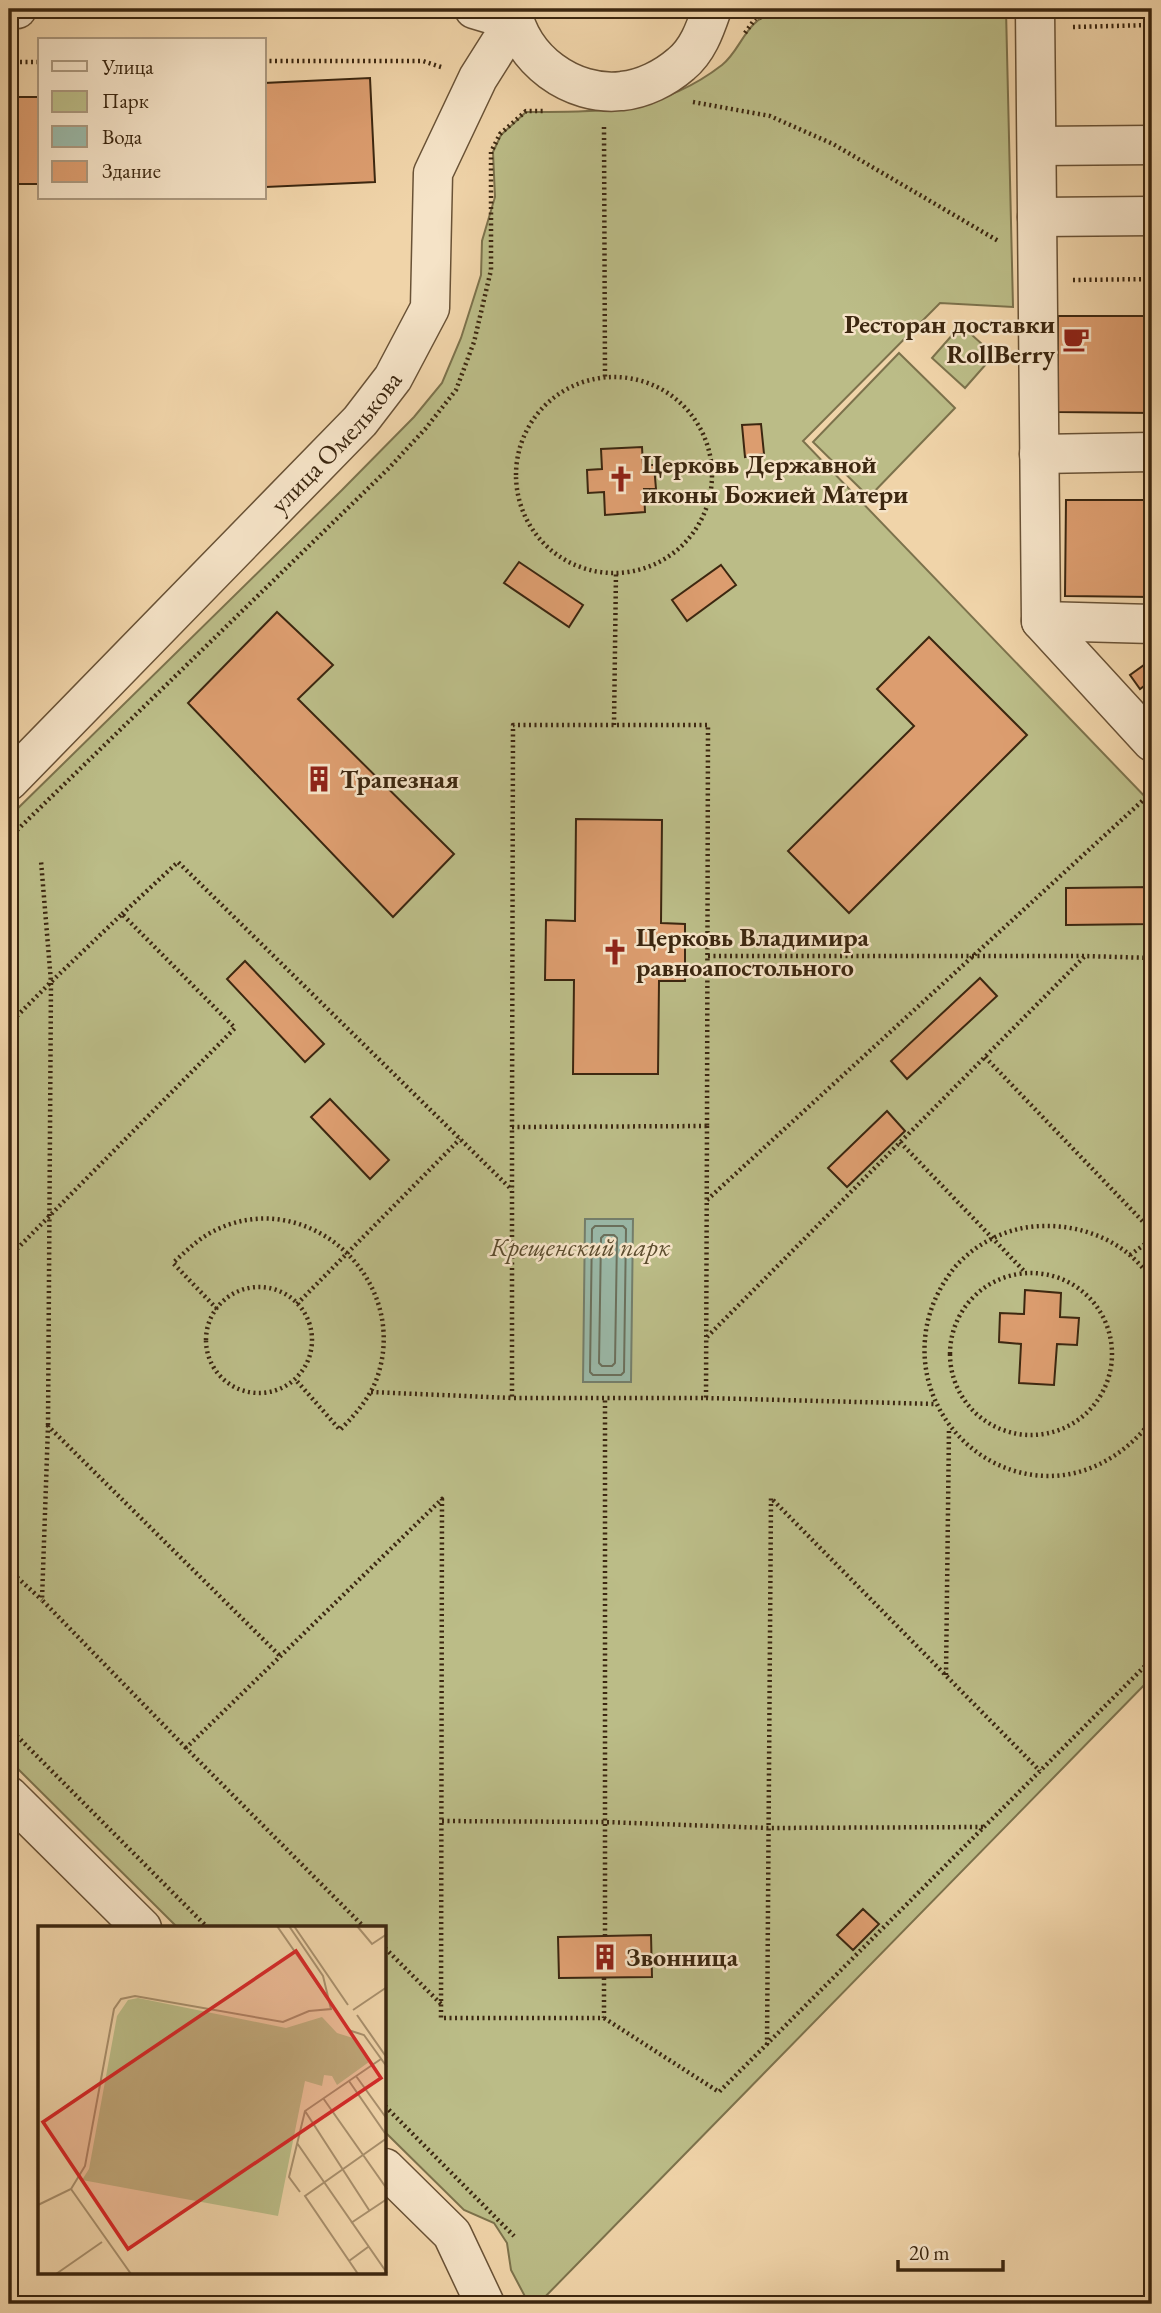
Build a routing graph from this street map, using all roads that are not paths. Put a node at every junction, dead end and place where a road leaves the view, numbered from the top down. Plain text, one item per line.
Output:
1 (9, 9) edge
2 (17, 9) edge
3 (474, 9) edge
4 (712, 9) edge
5 (513, 15) edge
6 (1035, 15) edge
7 (1152, 145) edge
8 (1037, 146) junction
9 (1152, 216) edge
10 (1037, 217) junction
11 (1152, 452) edge
12 (1039, 454) junction
13 (1041, 621) junction
14 (1152, 624) edge
15 (1152, 741) edge
16 (9, 781) edge
17 (9, 1796) edge
18 (140, 1926) edge
19 (387, 2170) edge
20 (485, 2304) edge

1 - 2 street
3 - 5 street
4 - 5 street
5 - 16 street, улица Омелькова
6 - 8 street
7 - 8 street
8 - 10 street
9 - 10 street
10 - 12 street
11 - 12 street
12 - 13 street
13 - 14 street
13 - 15 street
17 - 18 street
19 - 20 street

